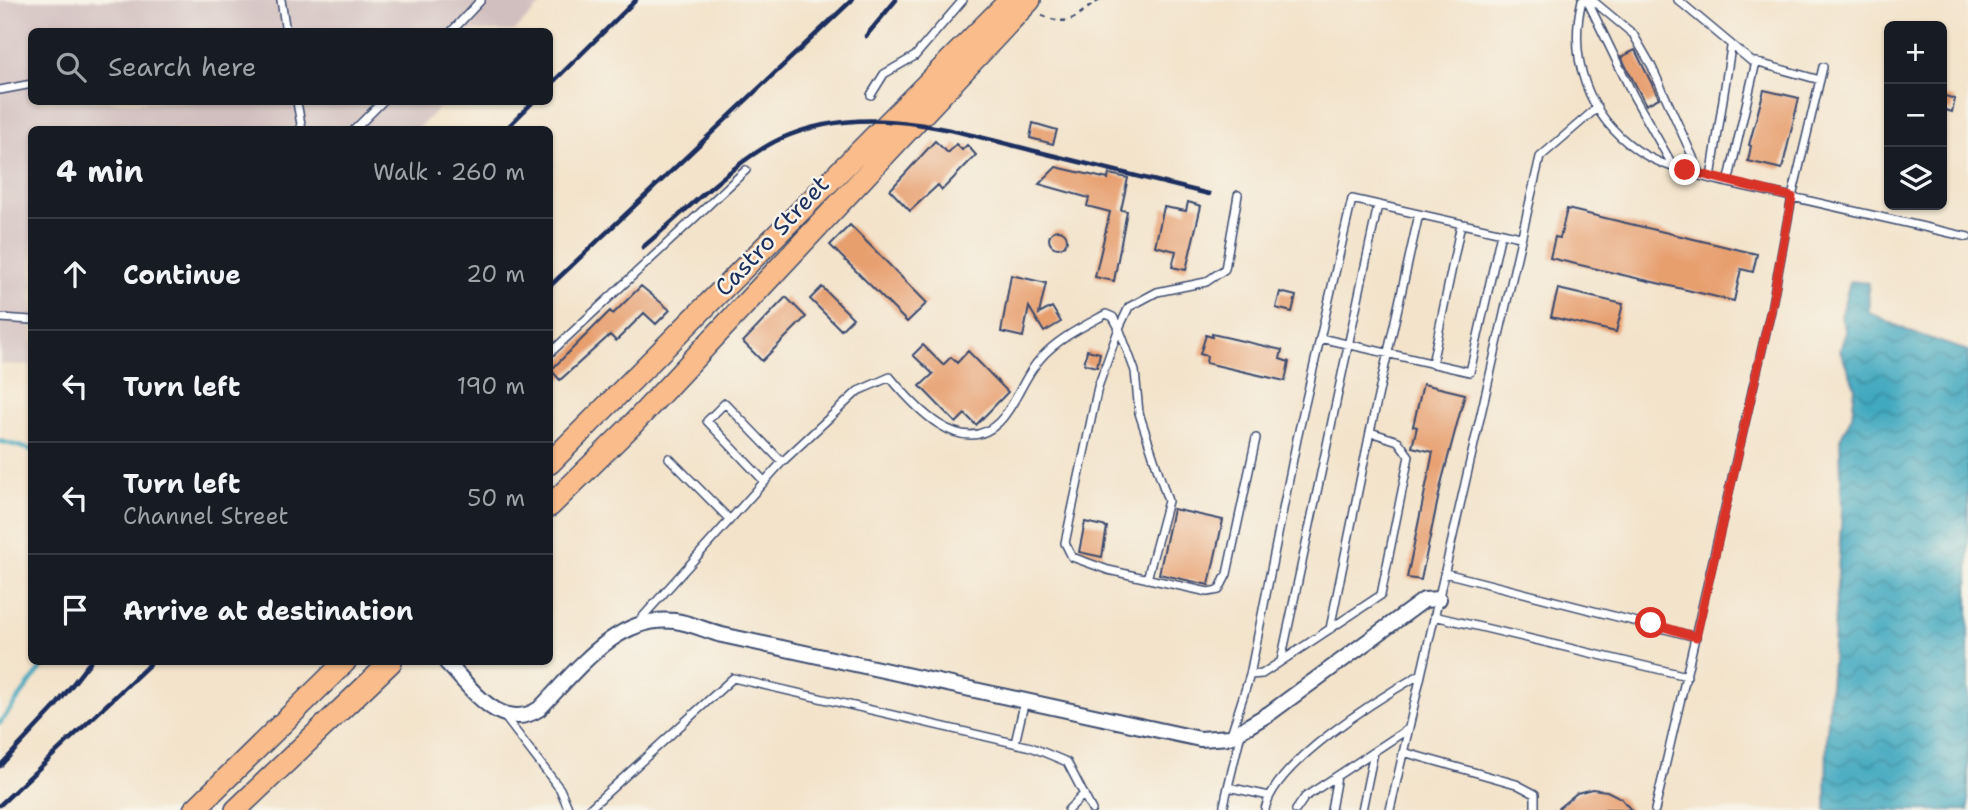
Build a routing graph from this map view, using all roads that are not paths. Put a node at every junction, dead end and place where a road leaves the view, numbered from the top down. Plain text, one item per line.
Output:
1 (281, 0) edge
2 (481, 0) edge
3 (963, 0) edge
4 (1587, 0) edge
5 (1678, 0) edge
6 (1021, 2) edge
7 (285, 28) edge
8 (454, 28) edge
9 (1731, 47) junction
10 (1756, 62) junction
11 (1823, 67) dead end
12 (1820, 80) junction
13 (28, 85) edge
14 (0, 90) edge
15 (871, 95) dead end
16 (298, 105) edge
17 (379, 105) edge
18 (1598, 107) junction
19 (301, 126) edge
20 (358, 126) edge
21 (1673, 166) junction
22 (746, 170) dead end
23 (1701, 175) junction
24 (1711, 178) junction
25 (1728, 183) junction
26 (1238, 195) dead end
27 (1792, 197) junction
28 (1378, 205) junction
29 (1419, 214) junction
30 (1461, 224) junction
31 (1500, 233) junction
32 (1520, 237) junction
33 (1968, 237) edge
34 (0, 318) edge
35 (28, 320) edge
36 (1119, 328) junction
37 (1320, 338) junction
38 (1348, 345) junction
39 (553, 350) edge
40 (1387, 354) junction
41 (1432, 364) junction
42 (1370, 432) junction
43 (1256, 439) dead end
44 (669, 458) dead end
45 (553, 460) edge
46 (782, 462) junction
47 (765, 482) junction
48 (553, 503) edge
49 (730, 520) junction
50 (1445, 573) junction
51 (1147, 579) junction
52 (1439, 599) junction
53 (1434, 616) junction
54 (637, 623) junction
55 (1330, 629) junction
56 (1696, 637) junction
57 (1281, 661) junction
58 (342, 665) edge
59 (388, 665) edge
60 (449, 665) edge
61 (1421, 674) junction
62 (1250, 675) junction
63 (1687, 676) junction
64 (1025, 700) junction
65 (504, 715) junction
66 (1409, 729) junction
67 (1236, 733) junction
68 (1015, 743) junction
69 (1374, 752) junction
70 (1403, 752) junction
71 (1337, 776) junction
72 (1228, 787) junction
73 (1084, 794) junction
74 (1269, 796) junction
75 (194, 810) edge
76 (236, 810) edge
77 (569, 810) edge
78 (588, 810) edge
79 (1068, 810) edge
80 (1092, 810) edge
81 (1223, 810) edge
82 (1265, 810) edge
83 (1296, 810) edge
84 (1332, 810) edge
85 (1362, 810) edge
86 (1390, 810) edge
87 (1535, 810) edge
88 (1655, 810) edge

1 - 7 lane
2 - 8 lane
3 - 15 lane
4 - 18 lane
4 - 21 lane
4 - 23 lane
5 - 9 lane
6 - 45 main road, Castro Street
6 - 48 main road, Castro Street
9 - 10 lane
9 - 24 lane
10 - 12 lane
10 - 25 lane
11 - 12 lane
12 - 27 lane
13 - 14 lane
16 - 19 lane
17 - 20 lane
18 - 21 lane
18 - 32 lane
21 - 23 lane
22 - 39 lane
23 - 24 lane
24 - 25 lane
25 - 27 lane
26 - 36 lane
27 - 33 lane
27 - 56 lane
28 - 29 lane
28 - 37 lane
28 - 38 lane
29 - 30 lane
29 - 40 lane
30 - 31 lane
30 - 41 lane
31 - 32 lane
31 - 41 lane
32 - 50 lane
34 - 35 lane
36 - 46 lane
36 - 51 lane
36 - 51 lane
37 - 38 lane
37 - 62 lane
38 - 40 lane
38 - 57 lane
40 - 41 lane
40 - 42 lane
42 - 55 lane
42 - 55 lane
43 - 51 lane
44 - 49 lane
46 - 47 lane
46 - 47 lane
47 - 49 lane
49 - 54 lane
50 - 52 lane
50 - 56 lane
52 - 53 lane
52 - 67 street
53 - 61 lane
53 - 63 lane
54 - 64 street
54 - 65 street
55 - 57 lane
56 - 63 lane
57 - 62 lane
58 - 75 main road
59 - 76 main road
60 - 65 street
61 - 66 lane
61 - 74 lane
62 - 67 lane
63 - 88 lane
64 - 67 street
64 - 68 lane
65 - 77 lane
66 - 69 lane
66 - 70 lane
67 - 72 lane
68 - 73 lane
68 - 78 lane
69 - 71 lane
69 - 85 lane
70 - 86 lane
70 - 87 lane
71 - 83 lane
71 - 84 lane
72 - 74 lane
72 - 81 lane
73 - 79 lane
73 - 80 lane
74 - 82 lane

